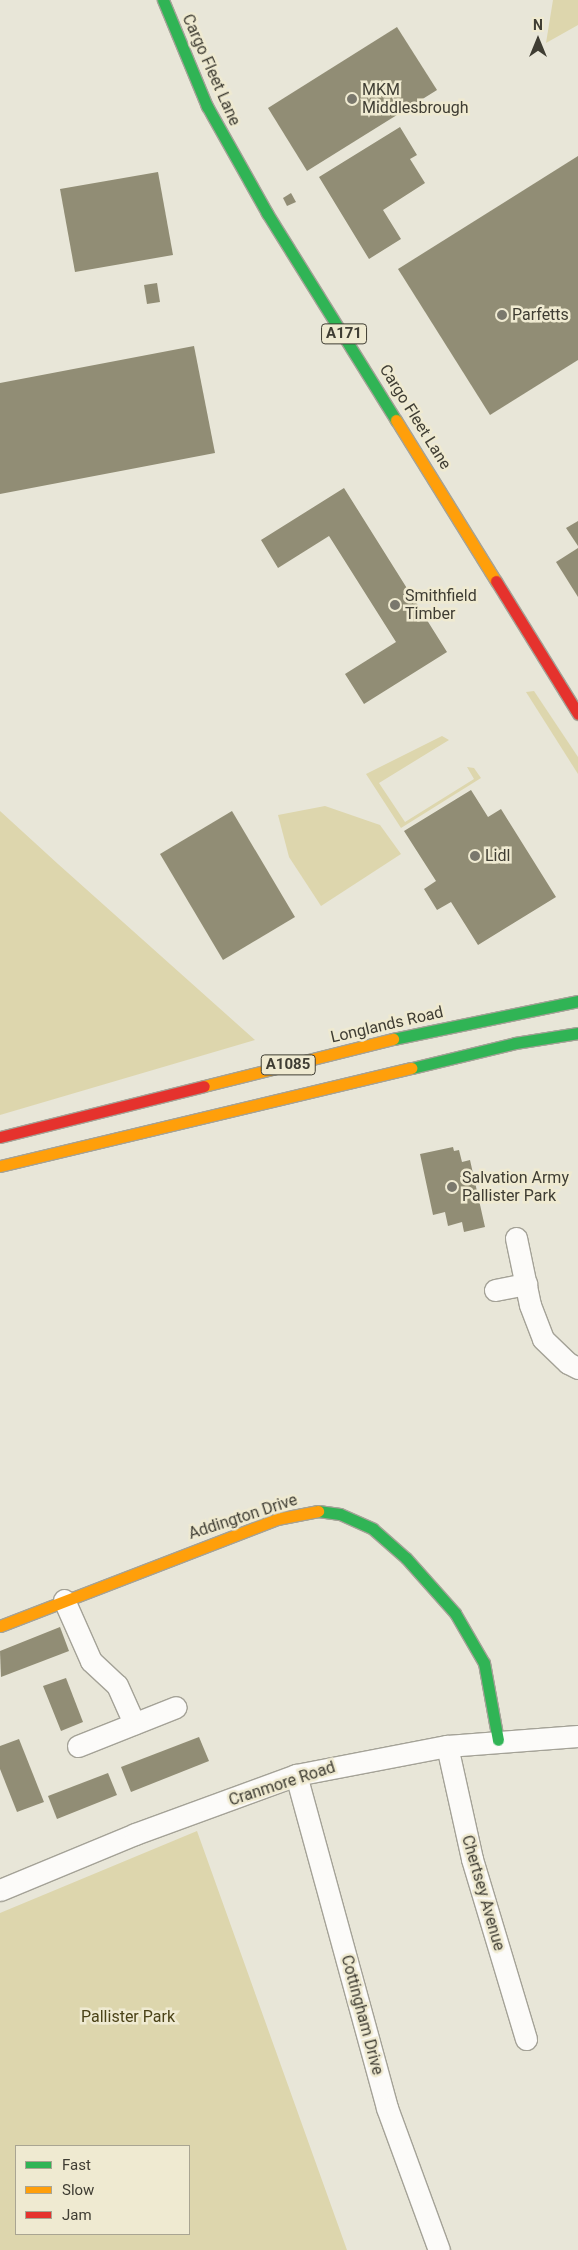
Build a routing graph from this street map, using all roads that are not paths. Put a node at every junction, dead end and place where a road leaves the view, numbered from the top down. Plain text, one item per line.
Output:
1 (163, 0) edge
2 (578, 714) edge
3 (578, 1001) edge
4 (578, 1033) edge
5 (0, 1137) edge
6 (0, 1166) edge
7 (516, 1238) dead end
8 (526, 1284) junction
9 (495, 1290) dead end
10 (578, 1368) edge
11 (64, 1600) junction
12 (0, 1626) edge
13 (176, 1707) dead end
14 (134, 1723) junction
15 (578, 1736) edge
16 (498, 1740) junction
17 (78, 1746) dead end
18 (447, 1746) junction
19 (296, 1775) junction
20 (0, 1890) edge
21 (526, 2039) dead end
22 (439, 2250) edge

1 - 2 main road, Cargo Fleet Lane / A171
3 - 5 main road, Longlands Road / A1085
4 - 6 main road, A1085
7 - 8 street
8 - 9 street
8 - 10 street
11 - 12 main road, Addington Drive
11 - 14 street
11 - 16 main road, Addington Drive
13 - 14 street
14 - 17 street
15 - 16 street, Cranmore Road
16 - 18 street, Cranmore Road
18 - 19 street, Cranmore Road
18 - 21 street, Chertsey Avenue
19 - 20 street, Cranmore Road
19 - 22 street, Cottingham Drive

